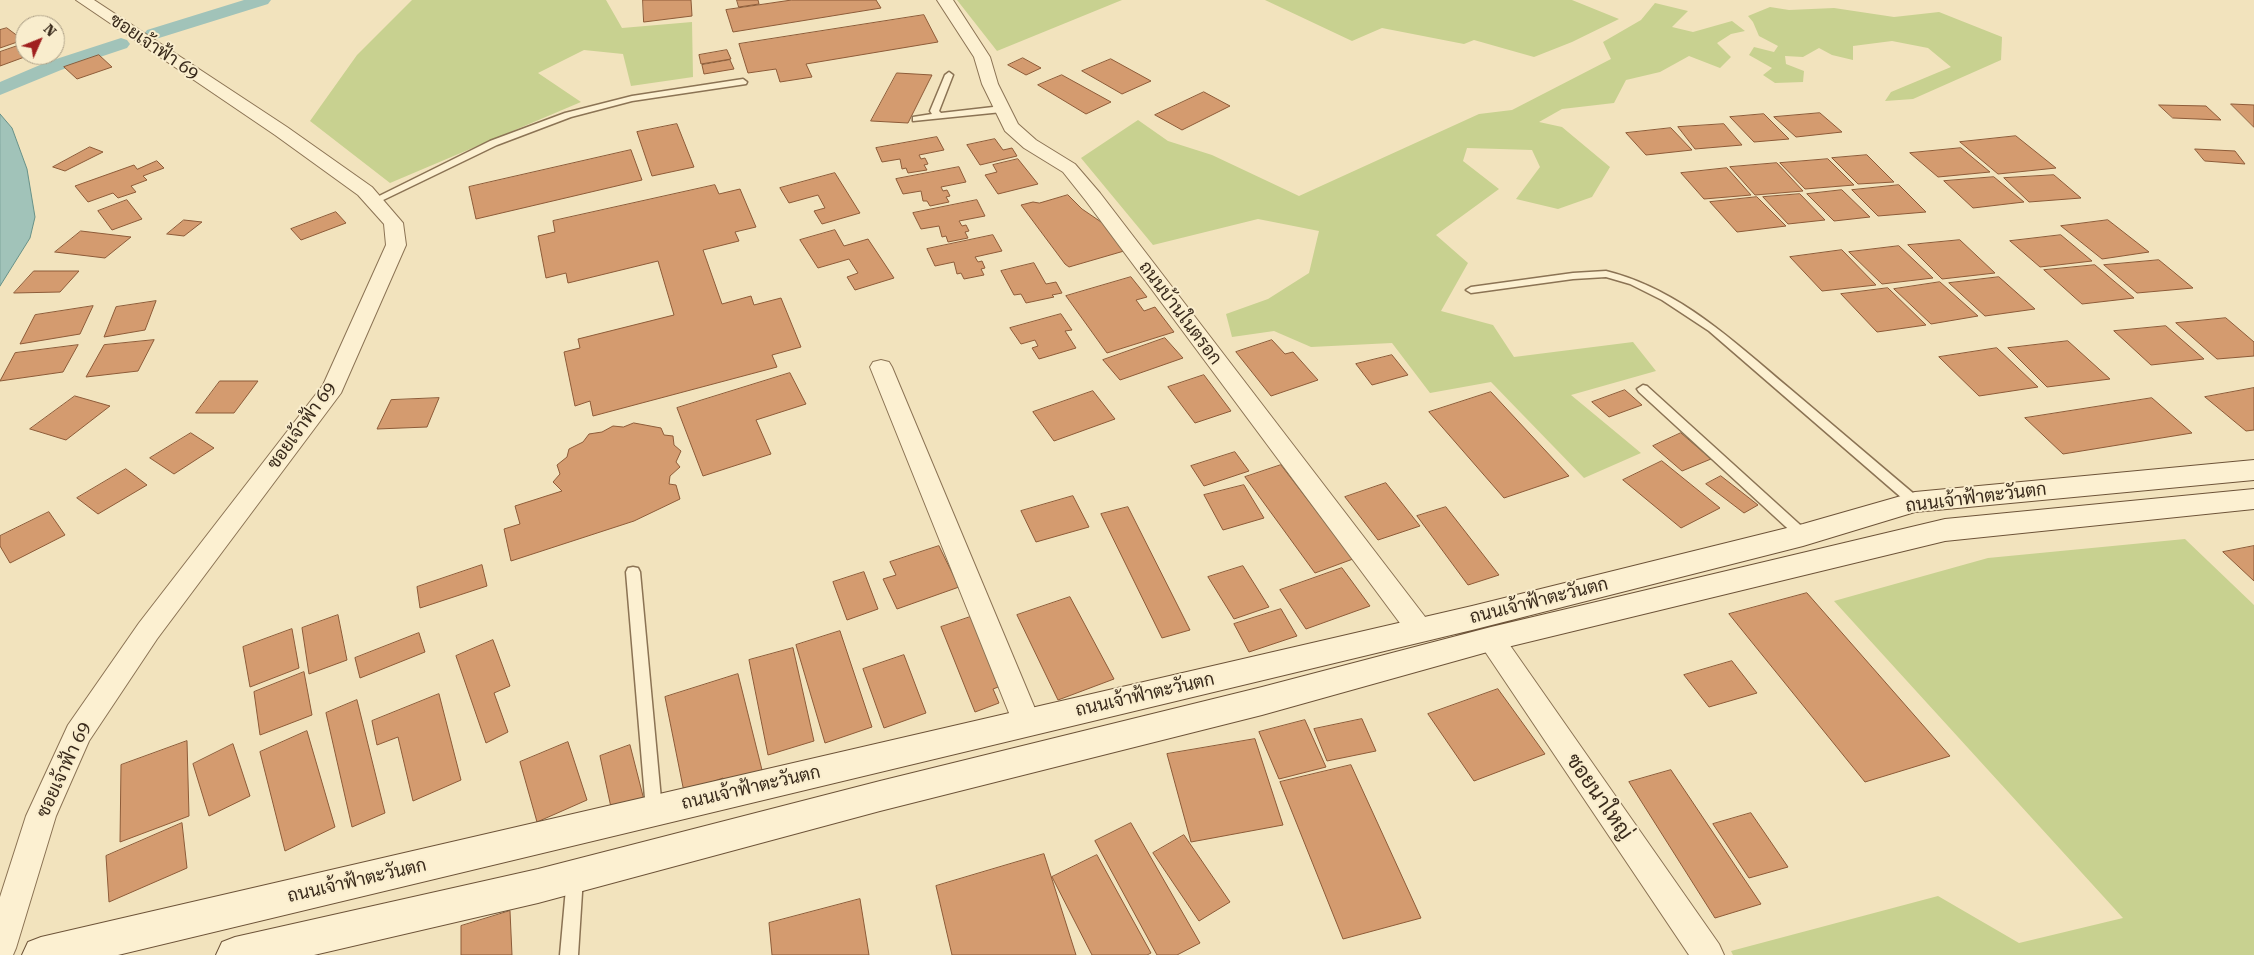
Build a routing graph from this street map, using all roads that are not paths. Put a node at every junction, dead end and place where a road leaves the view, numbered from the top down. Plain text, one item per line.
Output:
1 (84, 0) edge
2 (945, 0) edge
3 (949, 75) dead end
4 (743, 82) dead end
5 (1002, 109) junction
6 (939, 117) junction
7 (916, 119) dead end
8 (374, 201) junction
9 (1471, 290) dead end
10 (881, 366) dead end
11 (1643, 389) dead end
12 (2254, 470) edge
13 (2254, 499) edge
14 (1915, 502) junction
15 (1803, 535) junction
16 (633, 572) dead end
17 (1420, 630) junction
18 (1491, 639) junction
19 (1028, 723) junction
20 (654, 810) junction
21 (574, 876) junction
22 (0, 948) edge
23 (254, 953) edge
24 (41, 955) edge
25 (570, 955) edge
26 (1708, 955) edge

1 - 8 street, ซอยเจ้าฟ้า 69
2 - 5 street, ถนนบ้านในตรอก
3 - 6 lane
4 - 8 lane
5 - 6 lane
5 - 17 street, ถนนบ้านในตรอก
6 - 7 lane
8 - 22 street, ซอยเจ้าฟ้า 69
9 - 14 lane
10 - 19 street
11 - 15 lane
12 - 14 main road, ถนนเจ้าฟ้าตะวันตก
13 - 18 main road, ถนนเจ้าฟ้าตะวันตก
14 - 15 main road, ถนนเจ้าฟ้าตะวันตก
15 - 17 main road, ถนนเจ้าฟ้าตะวันตก
16 - 20 lane
17 - 19 main road, ถนนเจ้าฟ้าตะวันตก
18 - 21 main road, ถนนเจ้าฟ้าตะวันตก
18 - 26 street, ซอยนาใหญ่
19 - 20 main road, ถนนเจ้าฟ้าตะวันตก
20 - 24 main road, ถนนเจ้าฟ้าตะวันตก
21 - 23 main road, ถนนเจ้าฟ้าตะวันตก
21 - 25 lane

